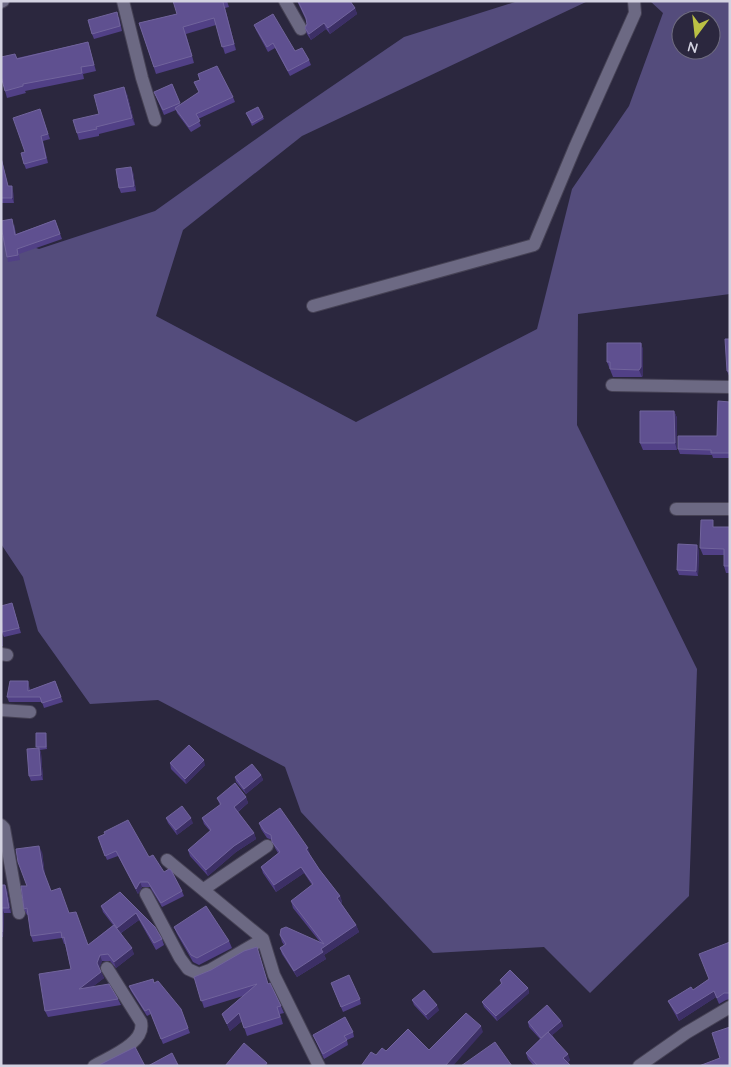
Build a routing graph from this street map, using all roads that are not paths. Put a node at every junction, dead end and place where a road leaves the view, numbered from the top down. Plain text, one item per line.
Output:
1 (123, 1) edge
2 (285, 1) edge
3 (634, 1) edge
4 (301, 29) dead end
5 (155, 120) dead end
6 (313, 306) dead end
7 (612, 385) dead end
8 (730, 387) edge
9 (676, 509) dead end
10 (730, 509) edge
11 (1, 710) edge
12 (30, 712) dead end
13 (1, 825) edge
14 (267, 846) dead end
15 (167, 860) dead end
16 (204, 890) junction
17 (146, 894) dead end
18 (19, 913) dead end
19 (263, 939) junction
20 (107, 968) dead end
21 (730, 1007) edge
22 (94, 1066) edge
23 (319, 1066) edge
24 (639, 1066) edge

1 - 5 street
2 - 4 street
3 - 6 street
7 - 8 street
9 - 10 street
11 - 12 street
13 - 18 street
14 - 16 street
15 - 16 street
16 - 19 street
17 - 19 street
19 - 23 street
20 - 22 street
21 - 24 street

